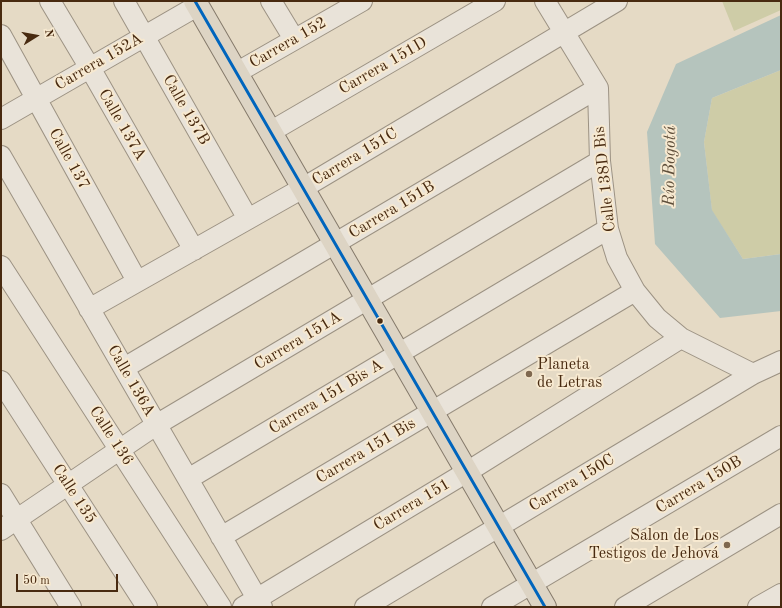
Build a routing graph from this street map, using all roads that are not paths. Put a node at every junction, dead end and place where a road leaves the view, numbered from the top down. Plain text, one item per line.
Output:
1 (50, 1) edge
2 (124, 1) edge
3 (271, 1) edge
4 (545, 1) edge
5 (617, 1) edge
6 (492, 2) edge
7 (196, 3) edge
8 (352, 3) edge
9 (565, 33) junction
10 (1, 36) edge
11 (145, 36) junction
12 (294, 39) junction
13 (90, 68) junction
14 (236, 73) junction
15 (598, 88) junction
16 (36, 99) junction
17 (1, 119) edge
18 (270, 132) junction
19 (1, 156) edge
20 (600, 161) junction
21 (303, 188) junction
22 (248, 219) junction
23 (608, 229) junction
24 (335, 244) junction
25 (194, 250) junction
26 (2, 267) edge
27 (137, 281) junction
28 (635, 290) junction
29 (367, 300) junction
30 (89, 309) junction
31 (681, 338) junction
32 (398, 354) junction
33 (781, 361) edge
34 (124, 368) junction
35 (753, 374) junction
36 (1, 381) edge
37 (432, 412) junction
38 (156, 425) junction
39 (781, 436) edge
40 (120, 449) junction
41 (467, 472) junction
42 (188, 479) junction
43 (68, 484) junction
44 (1, 494) edge
45 (781, 514) edge
46 (9, 524) edge
47 (499, 527) junction
48 (221, 537) junction
49 (532, 584) junction
50 (781, 594) edge
51 (213, 604) edge
52 (254, 604) edge
53 (71, 607) edge
54 (147, 607) edge
55 (365, 607) edge
56 (492, 607) edge
57 (545, 607) edge
58 (625, 607) edge
59 (758, 607) edge

1 - 13 street, Calle 137A
2 - 11 street, Calle 137B
3 - 12 street
4 - 9 street, Calle 138D Bis
5 - 9 street, Carrera 151C
6 - 18 street, Carrera 151D
7 - 11 street, Carrera 152A
7 - 14 main road
8 - 12 street, Carrera 152
9 - 15 street, Calle 138D Bis
9 - 21 street, Carrera 151C
10 - 16 street, Calle 137
11 - 13 street, Carrera 152A
11 - 22 street, Calle 137B
12 - 14 street, Carrera 152
13 - 16 street, Carrera 152A
13 - 25 street, Calle 137A
14 - 18 main road
15 - 20 street, Calle 138D Bis
15 - 24 street, Carrera 151B
16 - 17 street, Carrera 152A
16 - 27 street, Calle 137
18 - 21 main road
19 - 30 street, Calle 136A
20 - 23 street, Calle 138D Bis
20 - 29 street, Carrera 151A
21 - 22 street, Carrera 151C
21 - 24 main road
22 - 25 street, Carrera 151C
23 - 28 street, Calle 138D Bis
23 - 32 street, Carrera 151 Bis A
24 - 29 main road
24 - 34 street, Carrera 151B
25 - 27 street, Carrera 151C
26 - 40 street, Calle 136
27 - 30 street, Carrera 151C
28 - 31 street, Calle 138D Bis
28 - 37 street, Carrera 151 Bis
29 - 32 main road
29 - 38 street, Carrera 151A
30 - 34 street, Calle 136A
31 - 35 street, Calle 138D Bis
31 - 41 street, Carrera 151
32 - 37 main road
32 - 42 street, Carrera 151 Bis A
33 - 35 street, Carrera 150C
34 - 38 street, Calle 136A
35 - 47 street, Carrera 150C
36 - 43 street, Calle 135
37 - 41 main road
37 - 48 street, Carrera 151 Bis
38 - 40 street, Carrera 151A
38 - 42 street, Calle 136A
39 - 49 street, Carrera 150B
40 - 43 street, Carrera 151A
40 - 51 street, Calle 136
41 - 47 main road
41 - 52 street, Carrera 151
42 - 48 street, Calle 136A
43 - 46 street, Carrera 151A
43 - 54 street, Calle 135
44 - 46 street
45 - 58 street
46 - 53 street
47 - 49 main road
47 - 55 street, Carrera 150C
48 - 52 street, Calle 136A
49 - 56 street, Carrera 150B
49 - 57 main road
50 - 59 street

